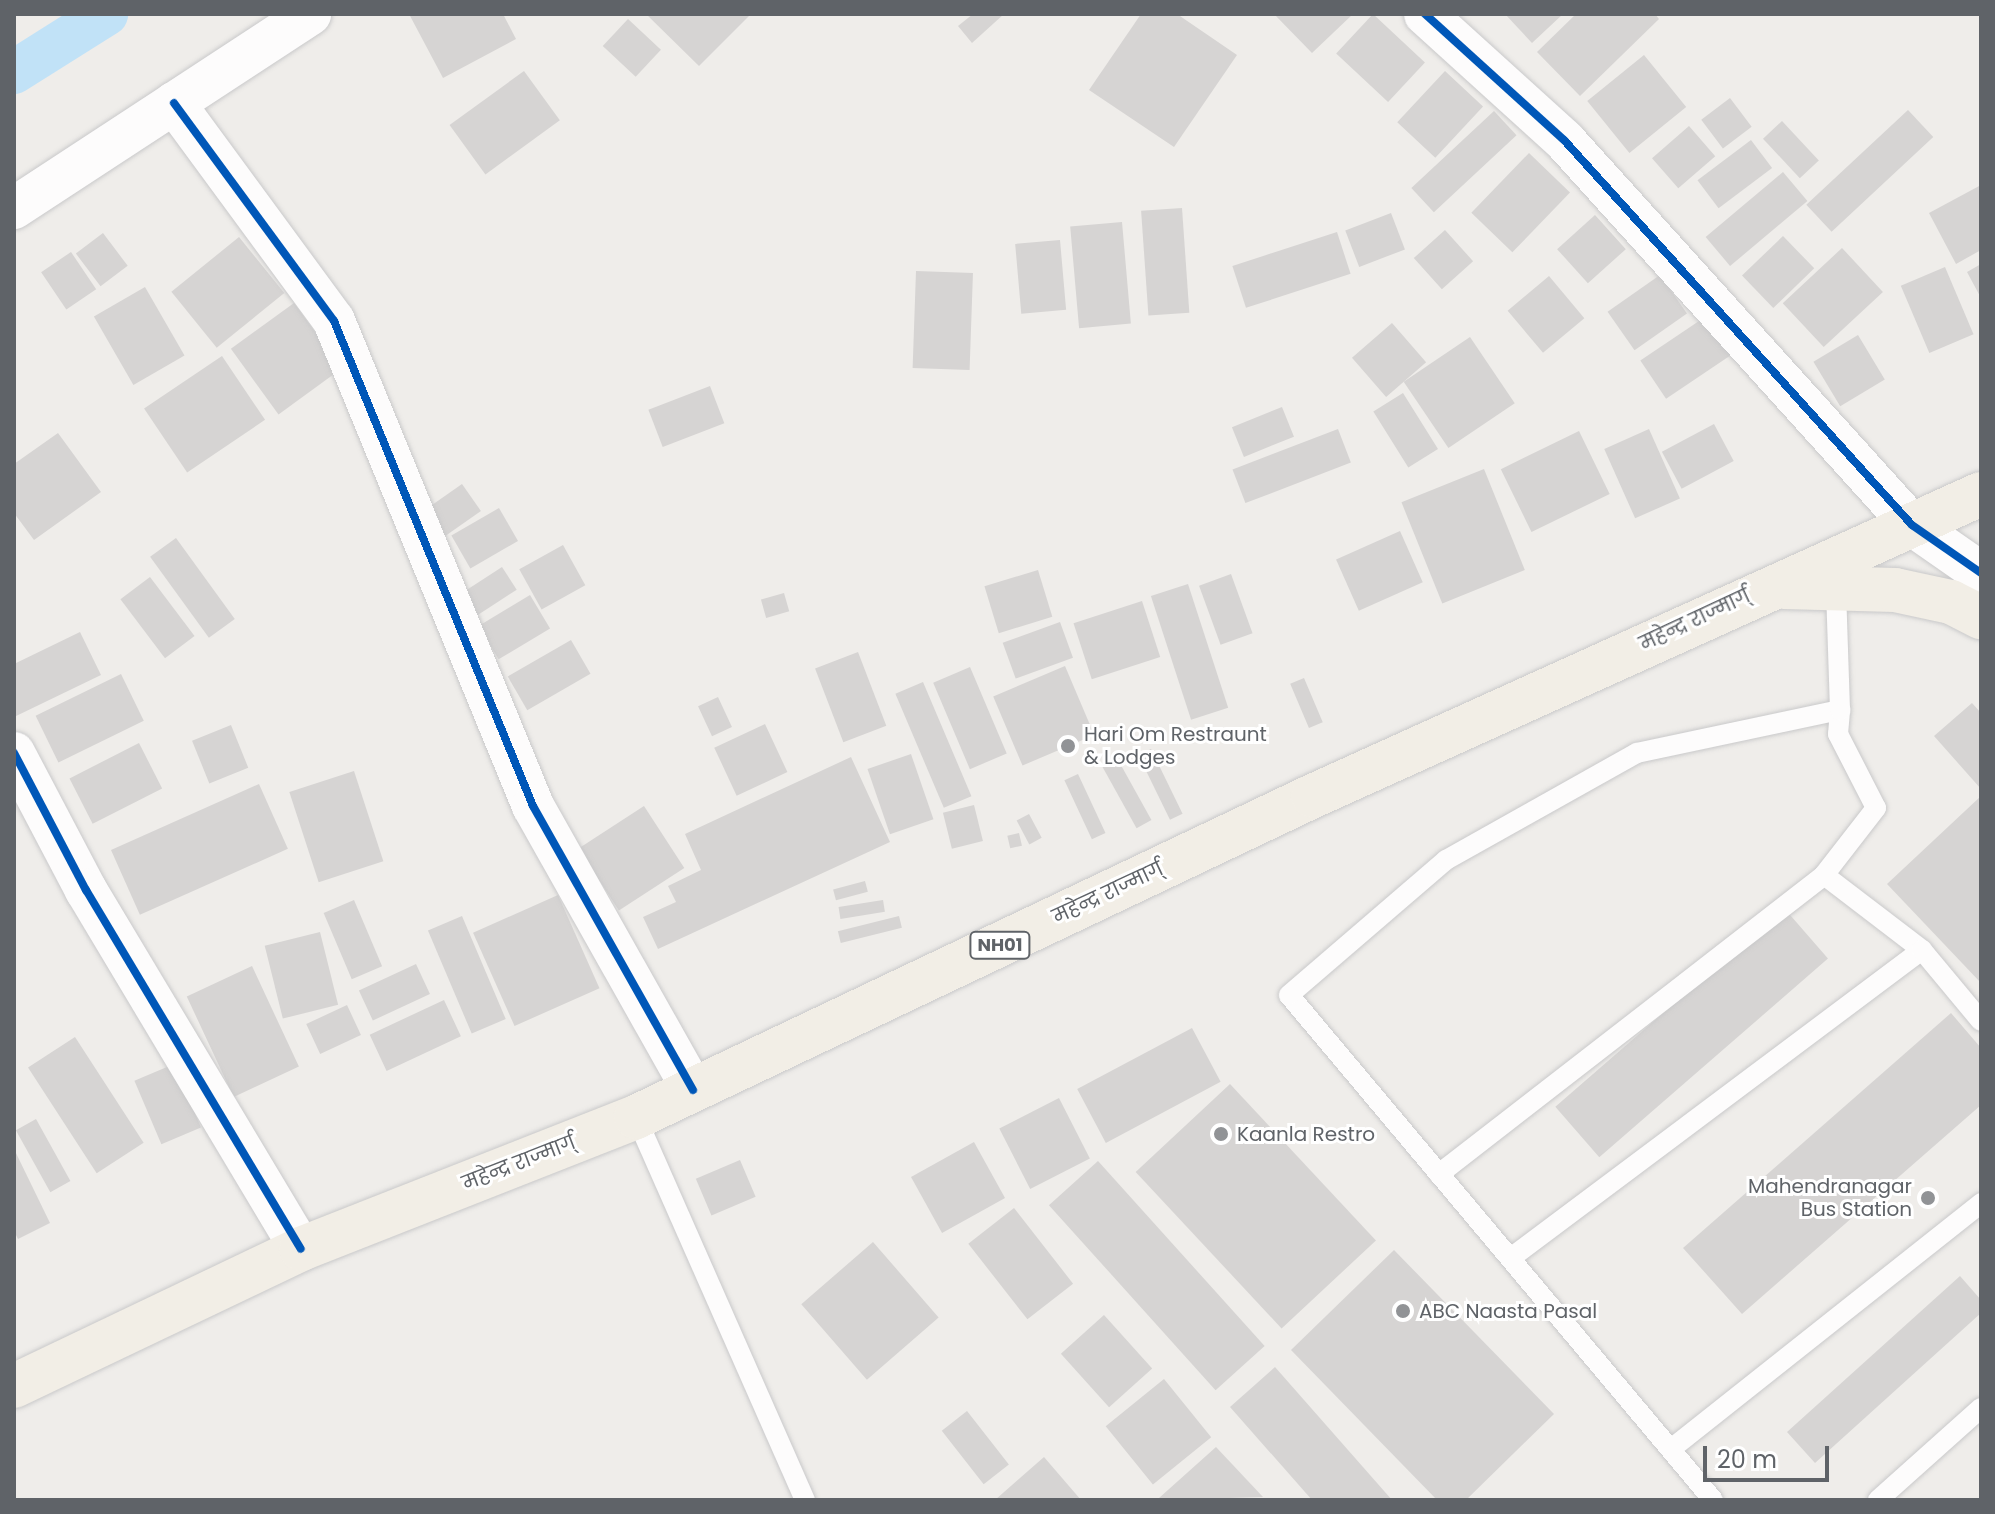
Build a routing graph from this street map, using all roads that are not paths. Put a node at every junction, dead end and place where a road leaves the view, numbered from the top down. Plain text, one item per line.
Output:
1 (310, 14) edge
2 (1425, 14) edge
3 (174, 103) junction
4 (14, 208) edge
5 (1981, 494) edge
6 (1912, 525) junction
7 (1981, 573) edge
8 (1768, 587) junction
9 (1836, 588) junction
10 (1981, 617) edge
11 (1840, 710) junction
12 (14, 753) edge
13 (1824, 875) junction
14 (1922, 950) junction
15 (1981, 1021) edge
16 (693, 1090) junction
17 (636, 1117) junction
18 (1439, 1174) junction
19 (1981, 1203) edge
20 (301, 1249) junction
21 (1512, 1257) junction
22 (14, 1386) edge
23 (1981, 1408) edge
24 (1671, 1449) junction
25 (805, 1500) edge
26 (1713, 1500) edge
27 (1878, 1500) edge

1 - 3 street
2 - 6 street
3 - 4 street
3 - 16 street
5 - 6 highway, महेन्द्र राज्मार्ग् / NH01
6 - 7 street
6 - 8 highway, महेन्द्र राज्मार्ग् / NH01
8 - 9 highway
8 - 16 highway, महेन्द्र राज्मार्ग् / NH01
9 - 10 highway
9 - 11 lane
11 - 13 lane
11 - 18 lane
12 - 20 street
13 - 14 lane
13 - 18 lane
14 - 15 lane
14 - 21 lane
16 - 17 highway, महेन्द्र राज्मार्ग् / NH01
17 - 20 highway, महेन्द्र राज्मार्ग् / NH01
17 - 25 lane
18 - 21 lane
19 - 24 lane
20 - 22 highway, महेन्द्र राज्मार्ग् / NH01
21 - 24 lane
23 - 27 lane
24 - 26 lane

